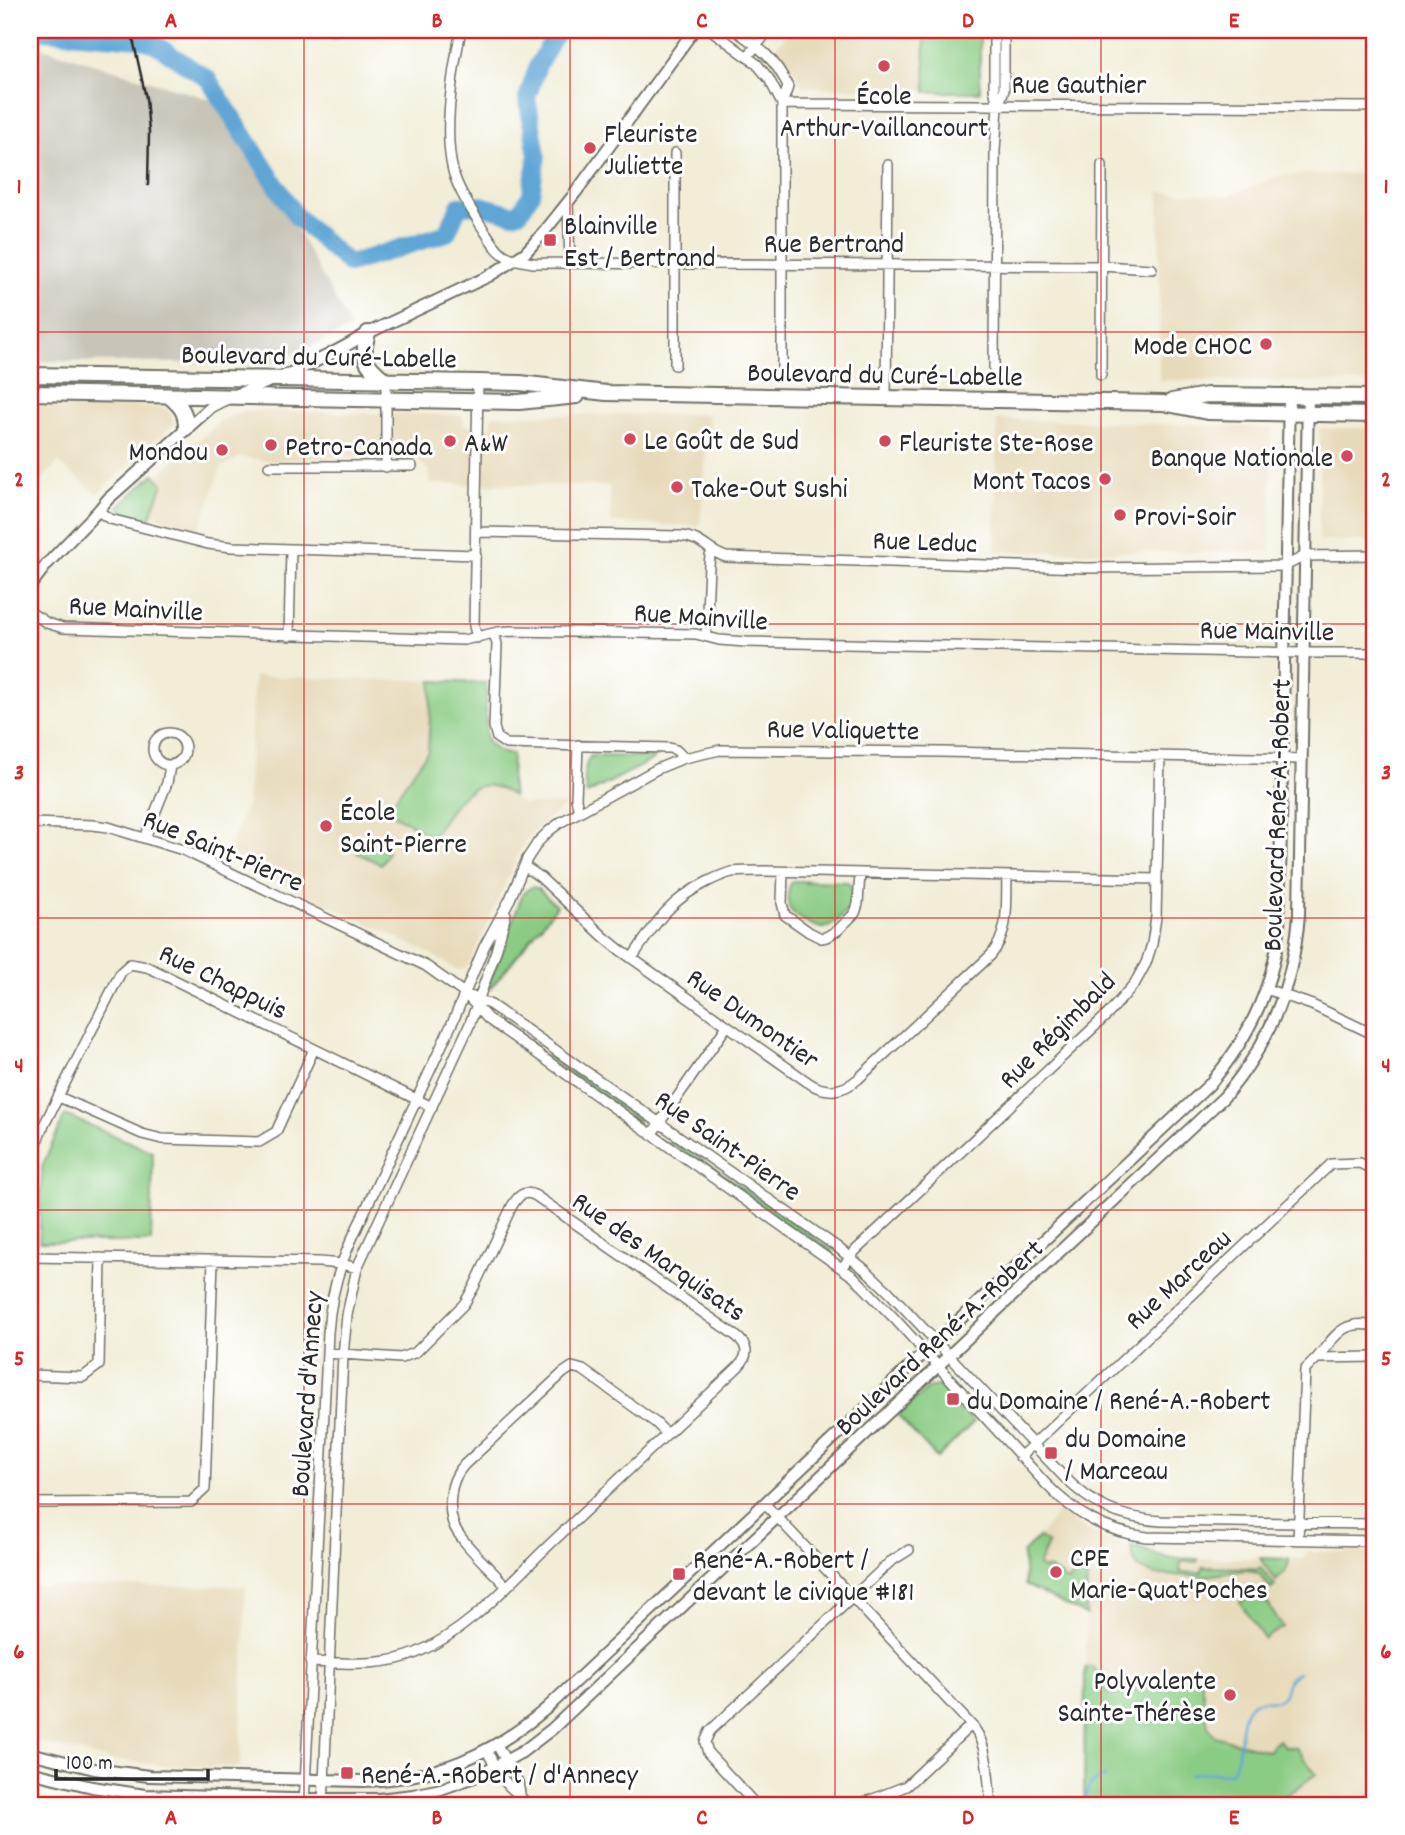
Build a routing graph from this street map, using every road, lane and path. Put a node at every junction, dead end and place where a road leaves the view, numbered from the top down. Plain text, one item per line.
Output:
1 (461, 30) edge
2 (711, 30) edge
3 (735, 30) edge
4 (769, 30) edge
5 (993, 30) edge
6 (1004, 30) edge
7 (691, 31) edge
8 (757, 45) junction
9 (748, 56) junction
10 (782, 104) junction
11 (998, 106) junction
12 (1375, 107) edge
13 (675, 153) dead end
14 (888, 165) dead end
15 (1102, 165) dead end
16 (568, 202) junction
17 (515, 260) junction
18 (570, 263) junction
19 (676, 264) junction
20 (781, 265) junction
21 (888, 265) junction
22 (994, 266) junction
23 (1101, 266) junction
24 (1152, 268) dead end
25 (368, 334) junction
26 (675, 365) dead end
27 (782, 370) dead end
28 (994, 373) dead end
29 (30, 375) edge
30 (1101, 375) dead end
31 (228, 377) junction
32 (277, 378) junction
33 (386, 381) junction
34 (478, 382) junction
35 (30, 393) edge
36 (606, 393) junction
37 (1289, 395) junction
38 (169, 396) junction
39 (1308, 396) junction
40 (228, 397) junction
41 (1375, 397) edge
42 (276, 398) junction
43 (886, 398) junction
44 (386, 400) junction
45 (478, 401) junction
46 (1163, 403) junction
47 (1289, 413) junction
48 (1308, 414) junction
49 (1375, 415) edge
50 (186, 428) junction
51 (269, 466) dead end
52 (412, 466) dead end
53 (386, 467) junction
54 (98, 511) junction
55 (477, 532) junction
56 (291, 549) junction
57 (713, 551) junction
58 (476, 555) junction
59 (1375, 555) edge
60 (1305, 556) junction
61 (1285, 566) junction
62 (30, 586) edge
63 (30, 612) edge
64 (495, 633) junction
65 (289, 636) junction
66 (706, 636) junction
67 (477, 638) junction
68 (1284, 652) junction
69 (1304, 653) junction
70 (1375, 653) edge
71 (578, 745) junction
72 (1160, 756) junction
73 (684, 758) junction
74 (1283, 758) junction
75 (1301, 759) junction
76 (170, 766) dead end
77 (579, 812) junction
78 (30, 823) edge
79 (30, 831) edge
80 (145, 838) junction
81 (524, 866) junction
82 (783, 872) junction
83 (860, 873) junction
84 (1007, 876) junction
85 (1157, 879) junction
86 (510, 899) junction
87 (632, 958) junction
88 (1266, 989) junction
89 (464, 993) junction
90 (1284, 996) junction
91 (477, 1002) junction
92 (727, 1026) junction
93 (1375, 1035) edge
94 (314, 1049) junction
95 (59, 1097) junction
96 (416, 1100) junction
97 (432, 1107) junction
98 (660, 1123) junction
99 (651, 1135) junction
100 (1375, 1171) edge
101 (30, 1174) edge
102 (30, 1257) edge
103 (850, 1257) junction
104 (101, 1258) junction
105 (213, 1260) junction
106 (342, 1264) junction
107 (358, 1268) junction
108 (842, 1268) junction
109 (1375, 1326) edge
110 (936, 1343) junction
111 (926, 1352) junction
112 (327, 1353) junction
113 (343, 1355) junction
114 (949, 1356) junction
115 (1375, 1357) edge
116 (1317, 1358) junction
117 (937, 1367) junction
118 (30, 1375) edge
119 (667, 1434) junction
120 (1033, 1445) junction
121 (1020, 1457) junction
122 (30, 1503) edge
123 (765, 1504) junction
124 (778, 1518) junction
125 (1299, 1523) junction
126 (1375, 1524) edge
127 (1298, 1540) junction
128 (1375, 1541) edge
129 (909, 1549) dead end
130 (506, 1586) junction
131 (852, 1597) junction
132 (310, 1662) junction
133 (330, 1663) junction
134 (971, 1725) junction
135 (497, 1745) junction
136 (487, 1751) junction
137 (30, 1753) edge
138 (507, 1761) junction
139 (496, 1768) junction
140 (30, 1772) edge
141 (305, 1780) junction
142 (324, 1780) junction
143 (520, 1794) junction
144 (304, 1802) edge
145 (323, 1802) edge
146 (527, 1805) edge
147 (756, 1805) edge
148 (858, 1805) edge
149 (991, 1805) edge

1 - 17 street
2 - 9 street
3 - 8 street
4 - 8 street
5 - 11 street
6 - 11 street
7 - 16 street
8 - 9 street
8 - 10 street
9 - 10 street
10 - 11 street, Rue Gauthier
10 - 20 street
11 - 12 street, Rue Gauthier
11 - 22 street
13 - 19 street
14 - 21 street
15 - 23 street
16 - 17 street
16 - 18 street
17 - 18 street, Rue Bertrand
17 - 25 street
18 - 19 street, Rue Bertrand
19 - 20 street, Rue Bertrand
19 - 26 street
20 - 21 street, Rue Bertrand
20 - 27 street
21 - 22 street, Rue Bertrand
21 - 43 street
22 - 23 street, Rue Bertrand
22 - 28 street
23 - 24 street, Rue Bertrand
23 - 30 street
25 - 32 street
25 - 33 main road
29 - 31 main road, Boulevard du Curé-Labelle
31 - 32 main road, Boulevard du Curé-Labelle
31 - 40 street
32 - 33 main road, Boulevard du Curé-Labelle
32 - 40 street
32 - 42 street
33 - 34 main road, Boulevard du Curé-Labelle
33 - 44 street
34 - 36 main road, Boulevard du Curé-Labelle
34 - 45 street
35 - 38 main road, Boulevard du Curé-Labelle
36 - 43 main road, Boulevard du Curé-Labelle
36 - 45 main road, Boulevard du Curé-Labelle
37 - 39 main road, Boulevard du Curé-Labelle
37 - 46 main road, Boulevard du Curé-Labelle
37 - 47 street, Boulevard René-A.-Robert
38 - 40 main road, Boulevard du Curé-Labelle
38 - 50 main road
39 - 41 main road, Boulevard du Curé-Labelle
39 - 48 street, Boulevard René-A.-Robert
40 - 42 main road, Boulevard du Curé-Labelle
40 - 50 street
42 - 44 main road, Boulevard du Curé-Labelle
43 - 46 main road, Boulevard du Curé-Labelle
44 - 45 main road, Boulevard du Curé-Labelle
44 - 53 street
45 - 55 street
46 - 47 main road, Boulevard du Curé-Labelle
47 - 48 main road, Boulevard du Curé-Labelle
47 - 61 street, Boulevard René-A.-Robert
48 - 49 main road, Boulevard du Curé-Labelle
48 - 60 street, Boulevard René-A.-Robert
50 - 54 street
51 - 53 street
52 - 53 street
54 - 56 street
54 - 62 street
55 - 57 street, Rue Leduc
55 - 58 street
56 - 58 street
56 - 65 street
57 - 61 street, Rue Leduc
57 - 66 street
58 - 67 street
59 - 60 street, Rue Leduc
60 - 61 street, Rue Leduc
60 - 69 street, Boulevard René-A.-Robert
61 - 68 street, Boulevard René-A.-Robert
63 - 65 street, Rue Mainville
64 - 66 street, Rue Mainville
64 - 67 street, Rue Mainville
64 - 71 street
65 - 67 street, Rue Mainville
66 - 68 street, Rue Mainville
68 - 69 street, Rue Mainville
68 - 74 street, Boulevard René-A.-Robert
69 - 70 street, Rue Mainville
69 - 75 street, Boulevard René-A.-Robert
71 - 73 street
71 - 77 street
72 - 73 street, Rue Valiquette
72 - 74 street, Rue Valiquette
72 - 85 street, Rue Régimbald
73 - 77 street, Boulevard d'Annecy
74 - 75 street, Rue Valiquette
74 - 88 street, Boulevard René-A.-Robert
75 - 90 street, Boulevard René-A.-Robert
76 - 80 street
77 - 81 street, Boulevard d'Annecy
78 - 79 street
78 - 80 street, Rue Saint-Pierre
80 - 89 street, Rue Saint-Pierre
81 - 86 street, Boulevard d'Annecy
81 - 87 street, Rue Dumontier
82 - 83 street
82 - 83 street
82 - 87 street
83 - 84 street
84 - 85 street
84 - 92 street, Rue Dumontier
85 - 103 street, Rue Régimbald
86 - 89 street, Boulevard d'Annecy
86 - 91 street, Boulevard d'Annecy
87 - 92 street, Rue Dumontier
88 - 90 street
88 - 110 street, Boulevard René-A.-Robert
89 - 91 street, Rue Saint-Pierre
89 - 96 street, Boulevard d'Annecy
90 - 93 street
90 - 114 street, Boulevard René-A.-Robert
91 - 97 street, Boulevard d'Annecy
91 - 98 street, Rue Saint-Pierre
91 - 99 street, Rue Saint-Pierre
92 - 98 street
94 - 95 street
94 - 95 street, Rue Chappuis
94 - 96 street, Rue Chappuis
95 - 101 street, Rue Chappuis
96 - 97 street, Rue Chappuis
96 - 106 street, Boulevard d'Annecy
97 - 107 street, Boulevard d'Annecy
98 - 99 street
98 - 103 street, Rue Saint-Pierre
99 - 108 street, Rue Saint-Pierre
100 - 120 street, Rue Marceau
102 - 104 street
103 - 108 street, Rue Régimbald
103 - 110 street, Rue Saint-Pierre
104 - 105 street
104 - 118 street
105 - 106 street
105 - 122 street
106 - 107 street
106 - 112 street, Boulevard d'Annecy
107 - 113 street, Boulevard d'Annecy
108 - 111 street, Rue Saint-Pierre
109 - 116 street
110 - 111 street, Boulevard René-A.-Robert
110 - 114 street, Rue Saint-Pierre
111 - 117 street, Rue Saint-Pierre
111 - 123 street, Boulevard René-A.-Robert
112 - 113 street, Rue des Marquisats
112 - 132 street, Boulevard d'Annecy
113 - 119 street, Rue des Marquisats
113 - 133 street, Boulevard d'Annecy
114 - 117 street, Boulevard René-A.-Robert
114 - 120 street, Rue Saint-Pierre
115 - 116 street
116 - 125 street
117 - 121 street, Rue Saint-Pierre
117 - 124 street, Boulevard René-A.-Robert
119 - 130 street, Rue des Marquisats
119 - 130 street
120 - 121 street, Rue Marceau
120 - 125 street, Rue Saint-Pierre
121 - 127 street, Rue Saint-Pierre
123 - 124 street
123 - 135 street, Boulevard René-A.-Robert
124 - 131 street
124 - 138 street, Boulevard René-A.-Robert
125 - 126 street, Rue Saint-Pierre
125 - 127 street
127 - 128 street, Rue Saint-Pierre
129 - 131 street
130 - 133 street, Rue des Marquisats
131 - 134 street
131 - 147 street
132 - 133 street, Rue des Marquisats
132 - 141 street, Boulevard d'Annecy
133 - 142 street, Boulevard d'Annecy
134 - 148 street
134 - 149 street
135 - 136 street, Boulevard René-A.-Robert
135 - 138 street
136 - 139 street
136 - 142 street, Boulevard René-A.-Robert
137 - 141 street, Boulevard René-A.-Robert
138 - 139 street, Boulevard René-A.-Robert
138 - 143 street
139 - 143 street
139 - 145 street, Boulevard René-A.-Robert
140 - 144 street, Boulevard René-A.-Robert
141 - 142 street, Boulevard René-A.-Robert
141 - 144 street, Boulevard d'Annecy
142 - 145 street, Boulevard d'Annecy
143 - 146 street
144 - 145 street, Boulevard René-A.-Robert

